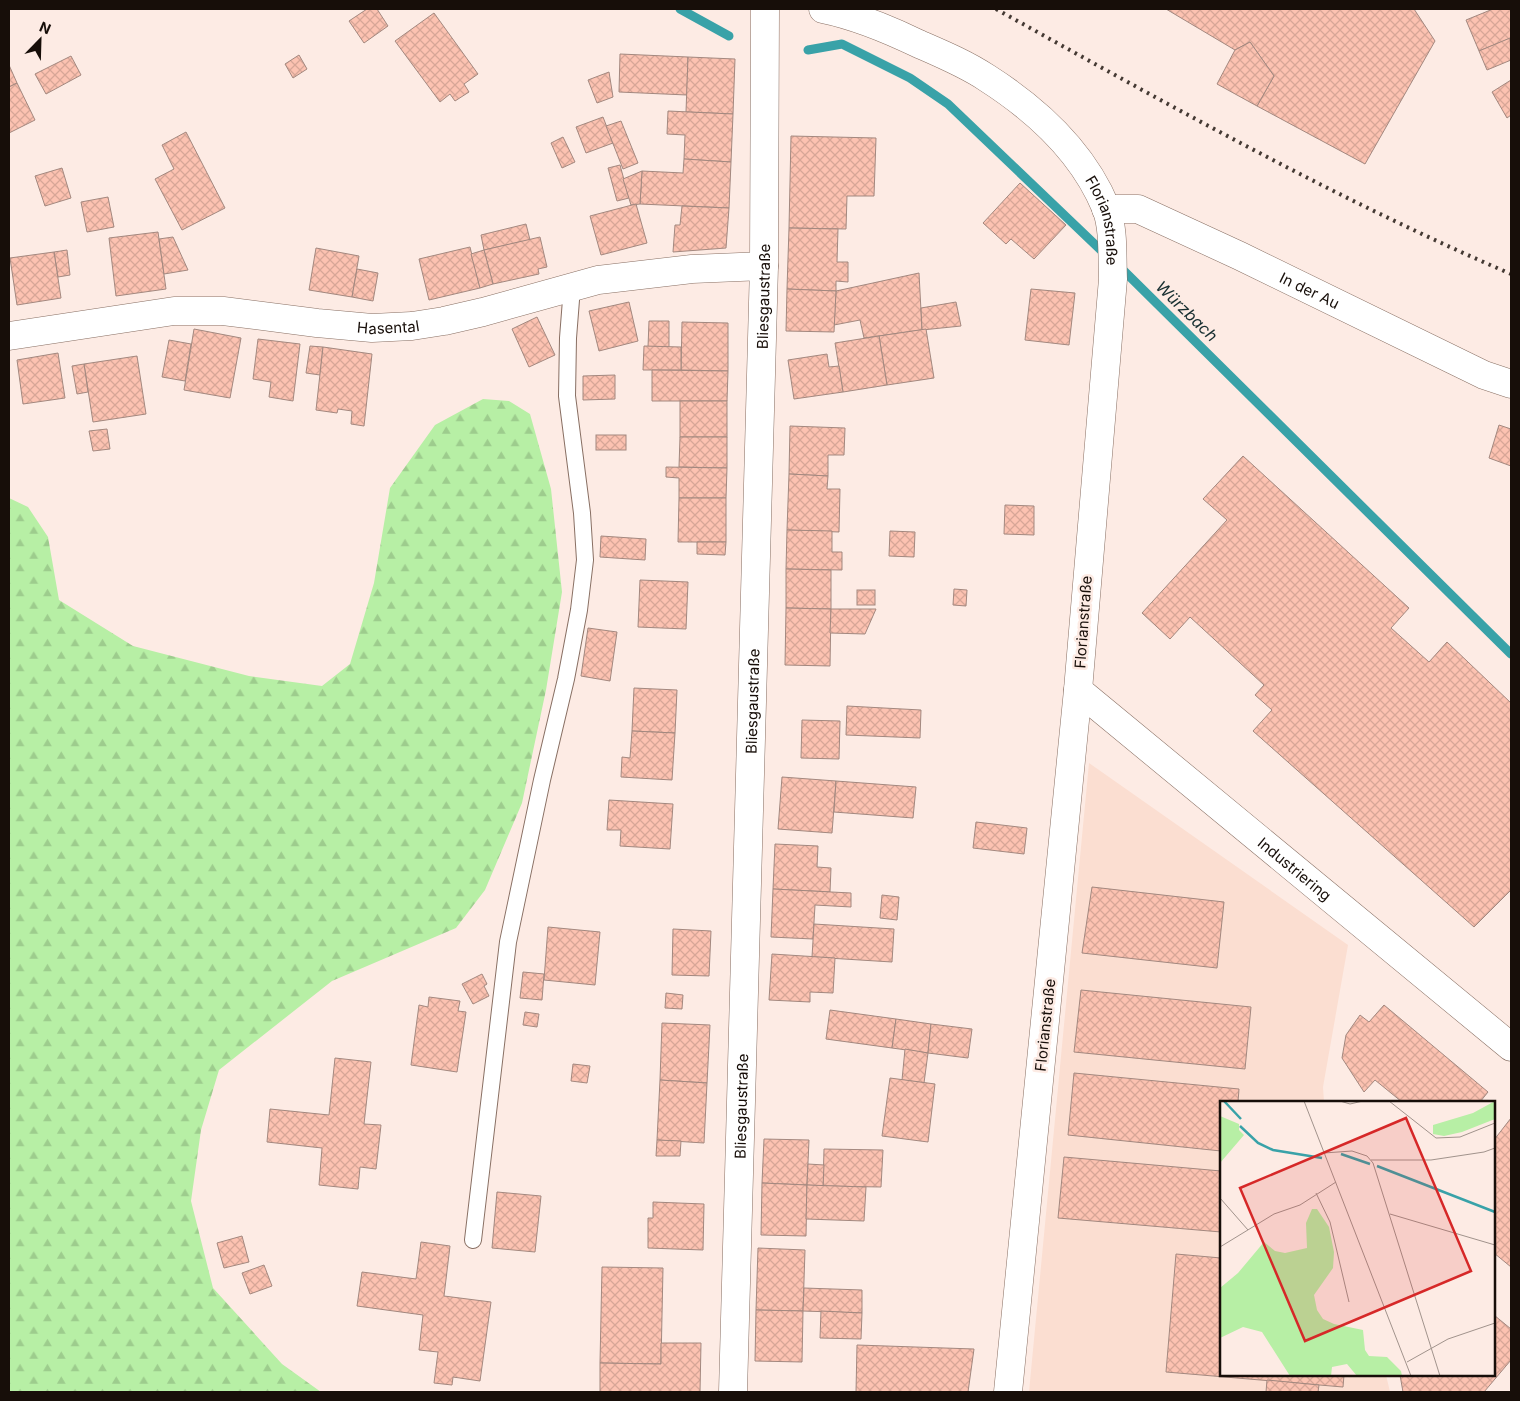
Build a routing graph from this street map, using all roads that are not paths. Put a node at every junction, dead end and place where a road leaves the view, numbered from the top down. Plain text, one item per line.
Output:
1 (765, 9) edge
2 (823, 9) edge
3 (1106, 209) junction
4 (764, 266) junction
5 (572, 287) junction
6 (9, 336) edge
7 (1511, 384) edge
8 (1078, 690) junction
9 (1511, 1047) edge
10 (473, 1240) dead end
11 (733, 1392) edge
12 (1008, 1392) edge

1 - 4 street, Bliesgaustraße
2 - 3 street, Florianstraße
3 - 7 street, In der Au
3 - 8 street, Florianstraße
4 - 5 street, Hasental
4 - 11 street, Bliesgaustraße
5 - 6 street, Hasental
5 - 10 lane
8 - 9 street, Industriering
8 - 12 street, Florianstraße

